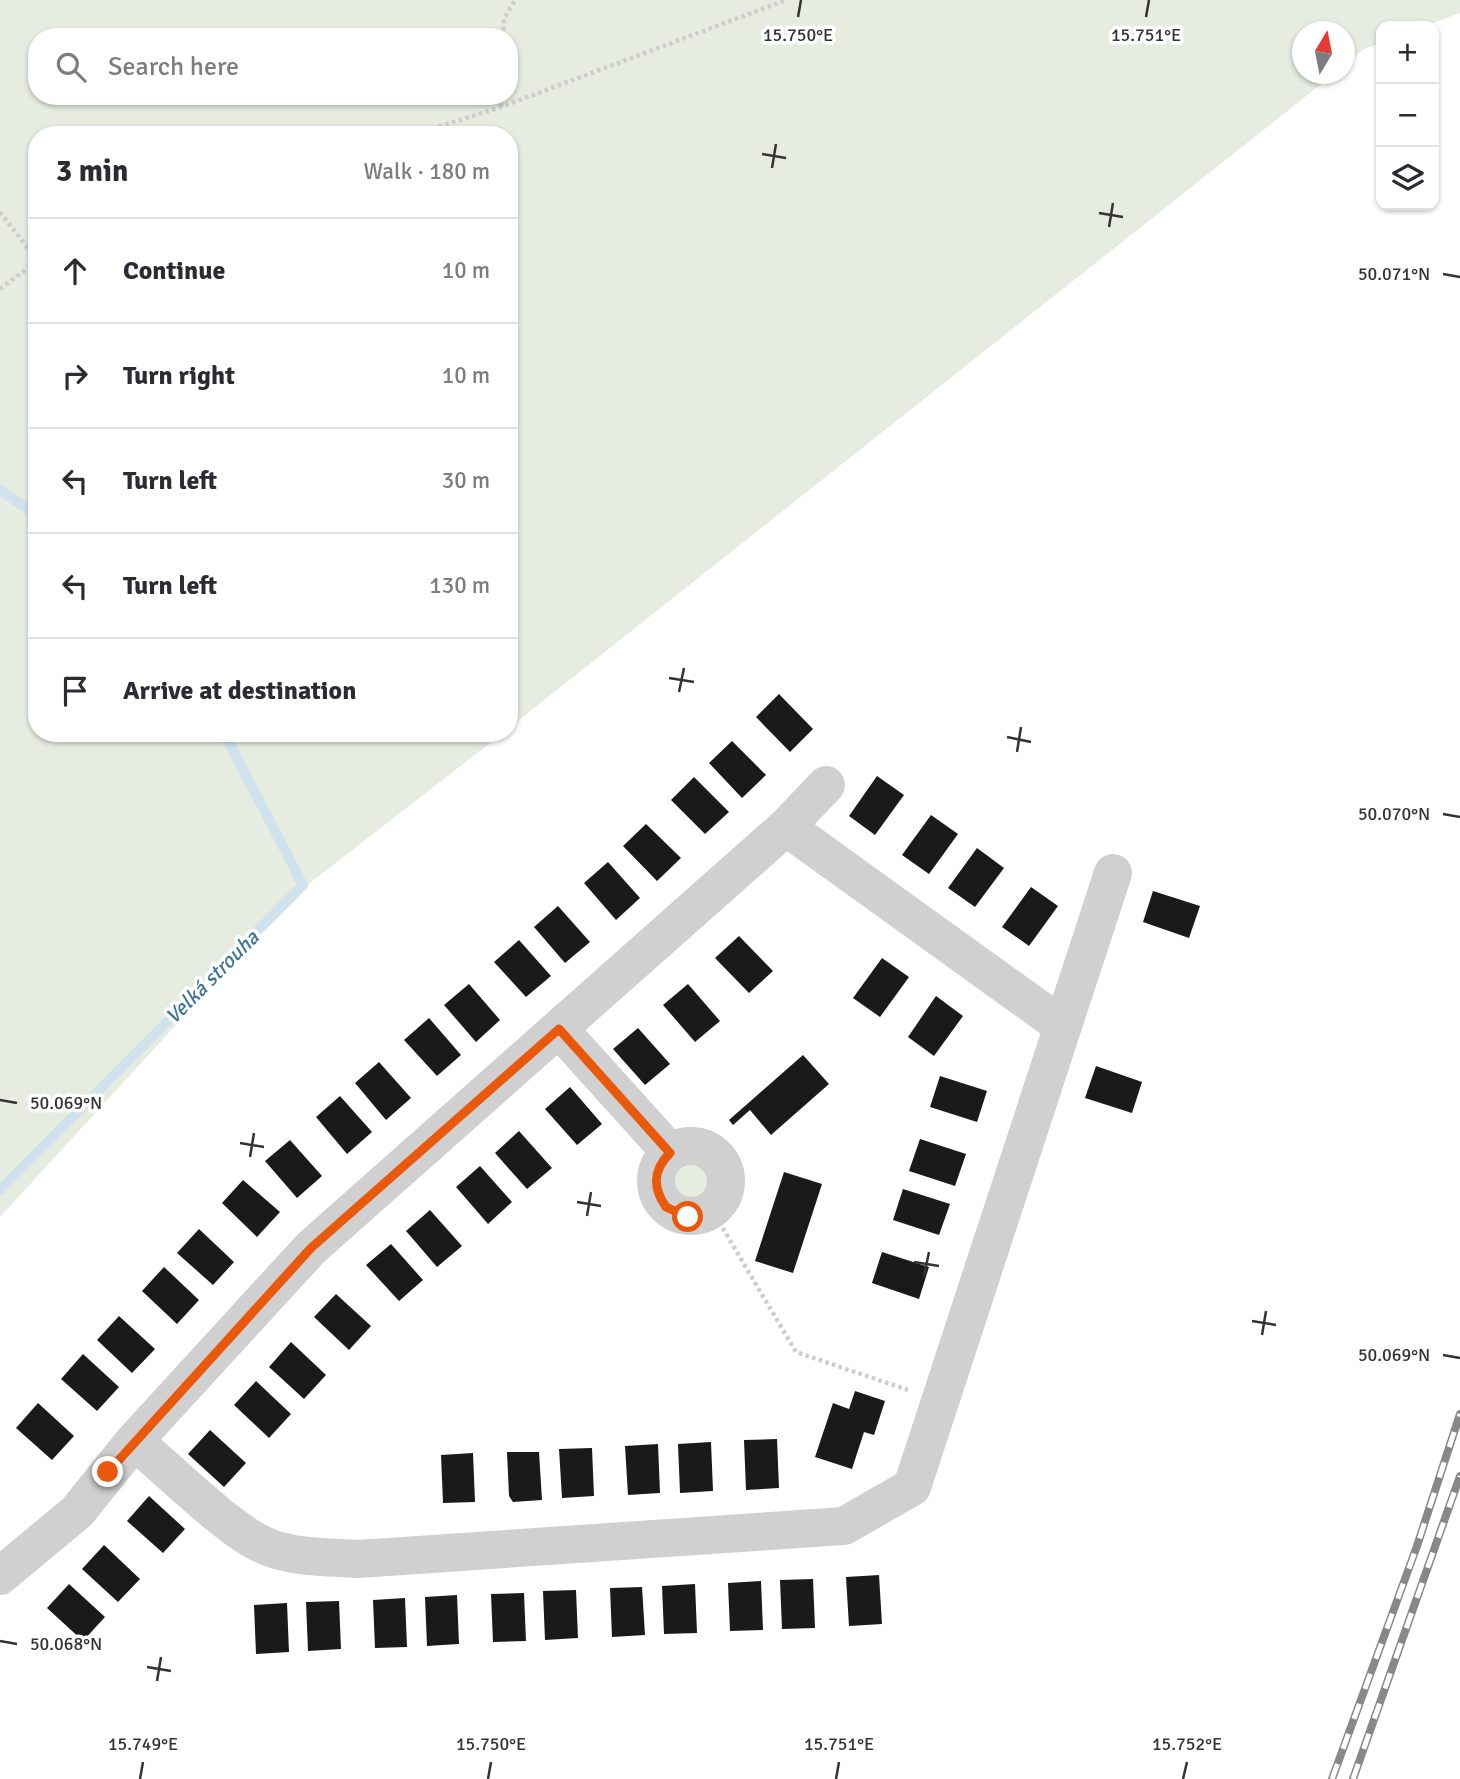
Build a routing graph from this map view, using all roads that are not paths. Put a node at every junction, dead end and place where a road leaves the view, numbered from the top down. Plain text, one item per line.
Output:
1 (826, 785) dead end
2 (786, 827) junction
3 (1113, 873) dead end
4 (1061, 1025) junction
5 (559, 1029) junction
6 (712, 1210) road end
7 (134, 1441) junction
8 (0, 1576) edge

1 - 2 street
2 - 4 street
2 - 5 street
3 - 4 street
4 - 7 street
5 - 6 street
5 - 7 street
7 - 8 street

